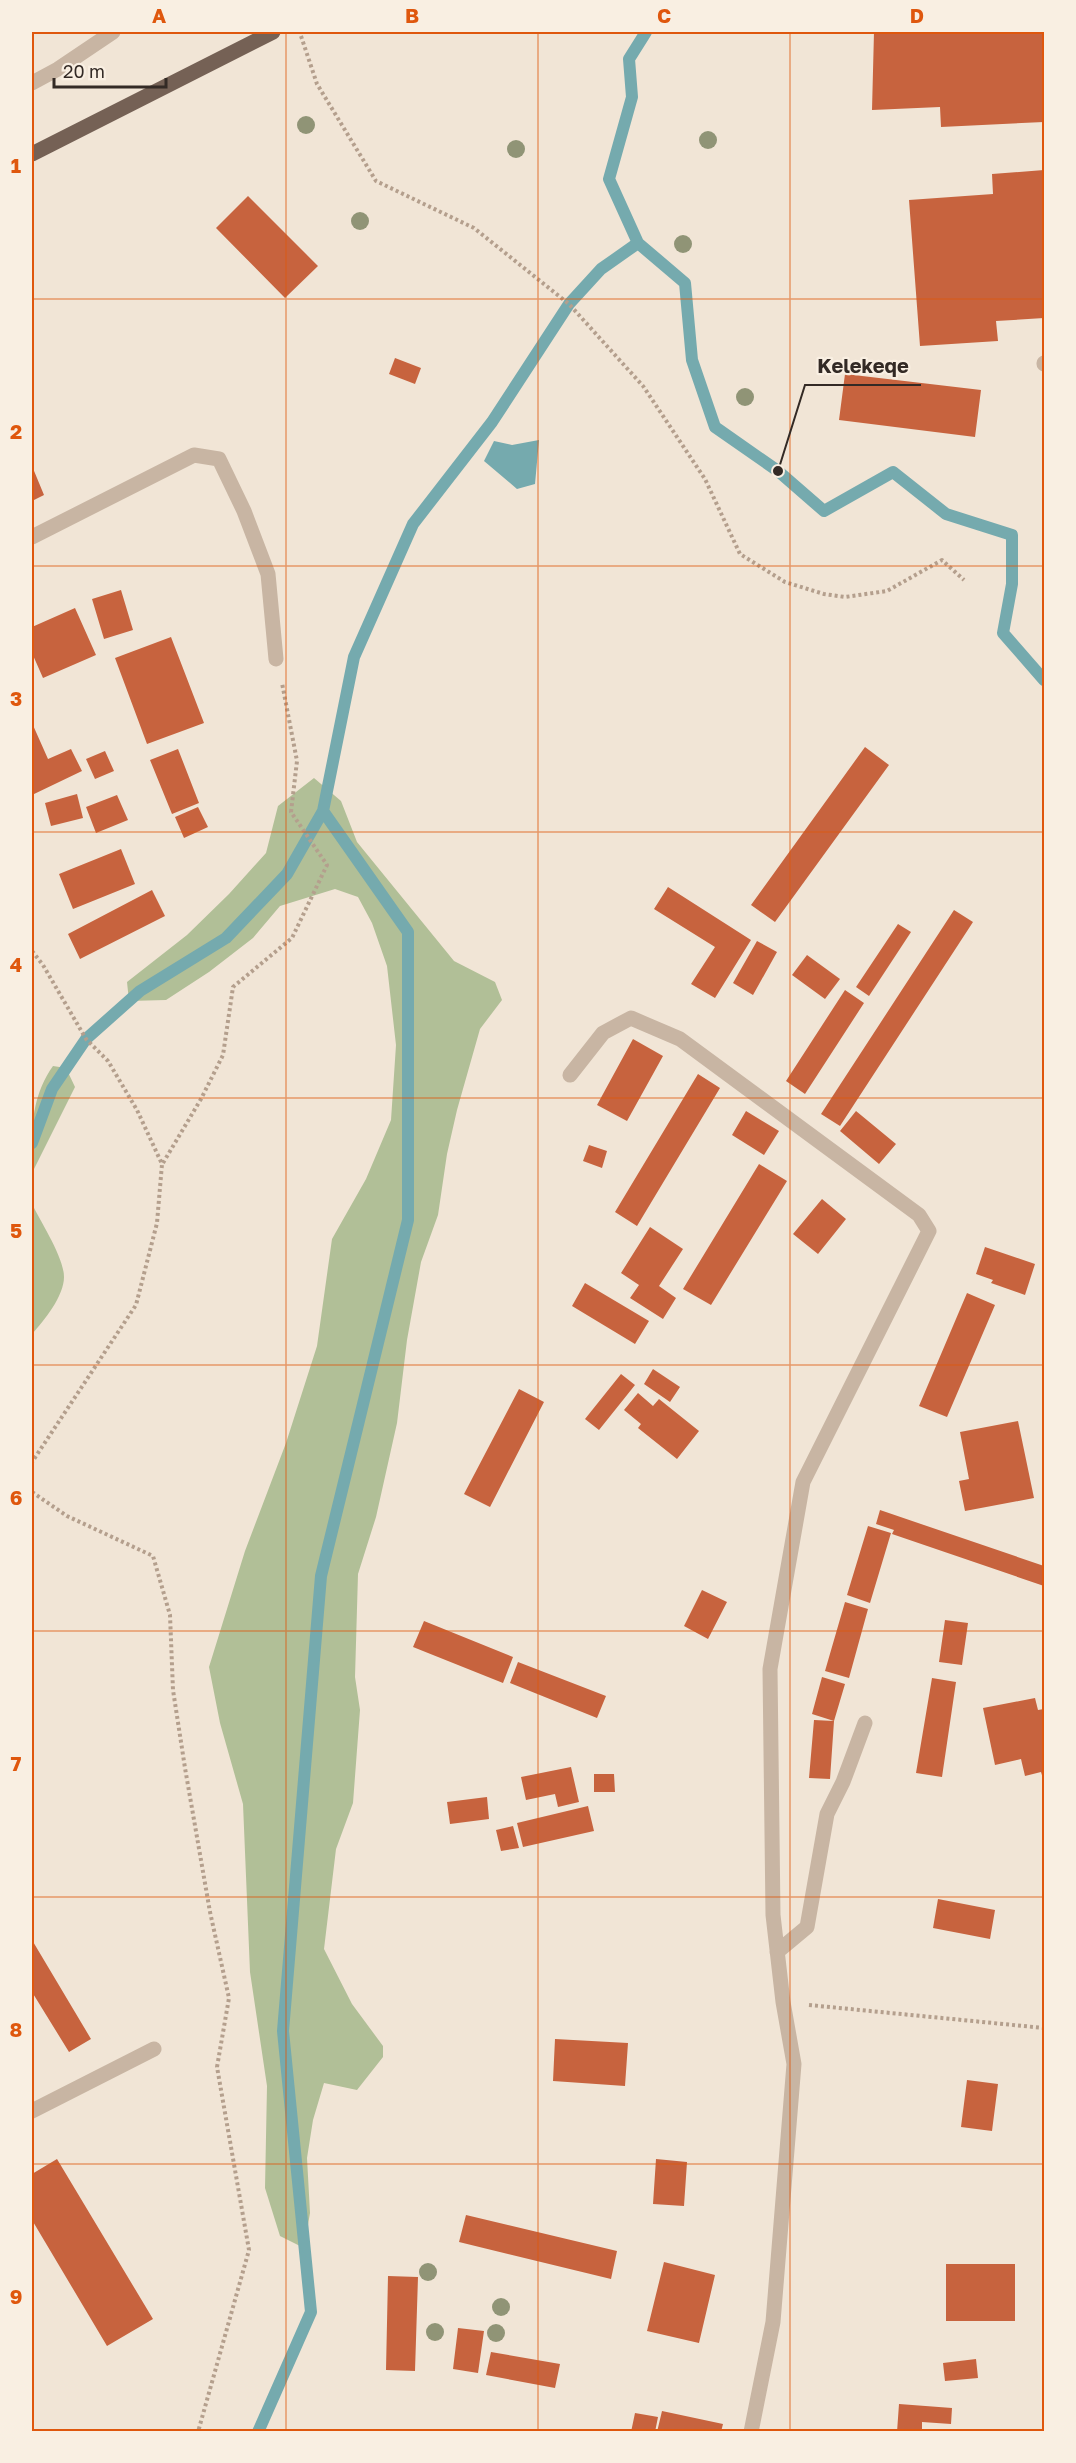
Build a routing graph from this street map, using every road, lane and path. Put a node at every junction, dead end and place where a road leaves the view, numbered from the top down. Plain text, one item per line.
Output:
1 (113, 32) edge
2 (273, 32) edge
3 (300, 32) edge
4 (32, 83) edge
5 (32, 154) edge
6 (32, 537) edge
7 (964, 580) dead end
8 (276, 659) joint
9 (32, 951) edge
10 (570, 1075) dead end
11 (162, 1164) junction
12 (32, 1462) edge
13 (32, 1492) edge
14 (865, 1723) dead end
15 (777, 1952) junction
16 (783, 2002) junction
17 (1044, 2028) edge
18 (154, 2049) dead end
19 (32, 2111) edge
20 (198, 2432) edge
21 (751, 2432) edge

1 - 4 street
2 - 5 main road
3 - 7 path
6 - 8 street
8 - 11 path
9 - 11 path
10 - 15 street
11 - 12 path
13 - 20 path
14 - 15 street
15 - 16 street
16 - 17 path
16 - 21 street
18 - 19 street

